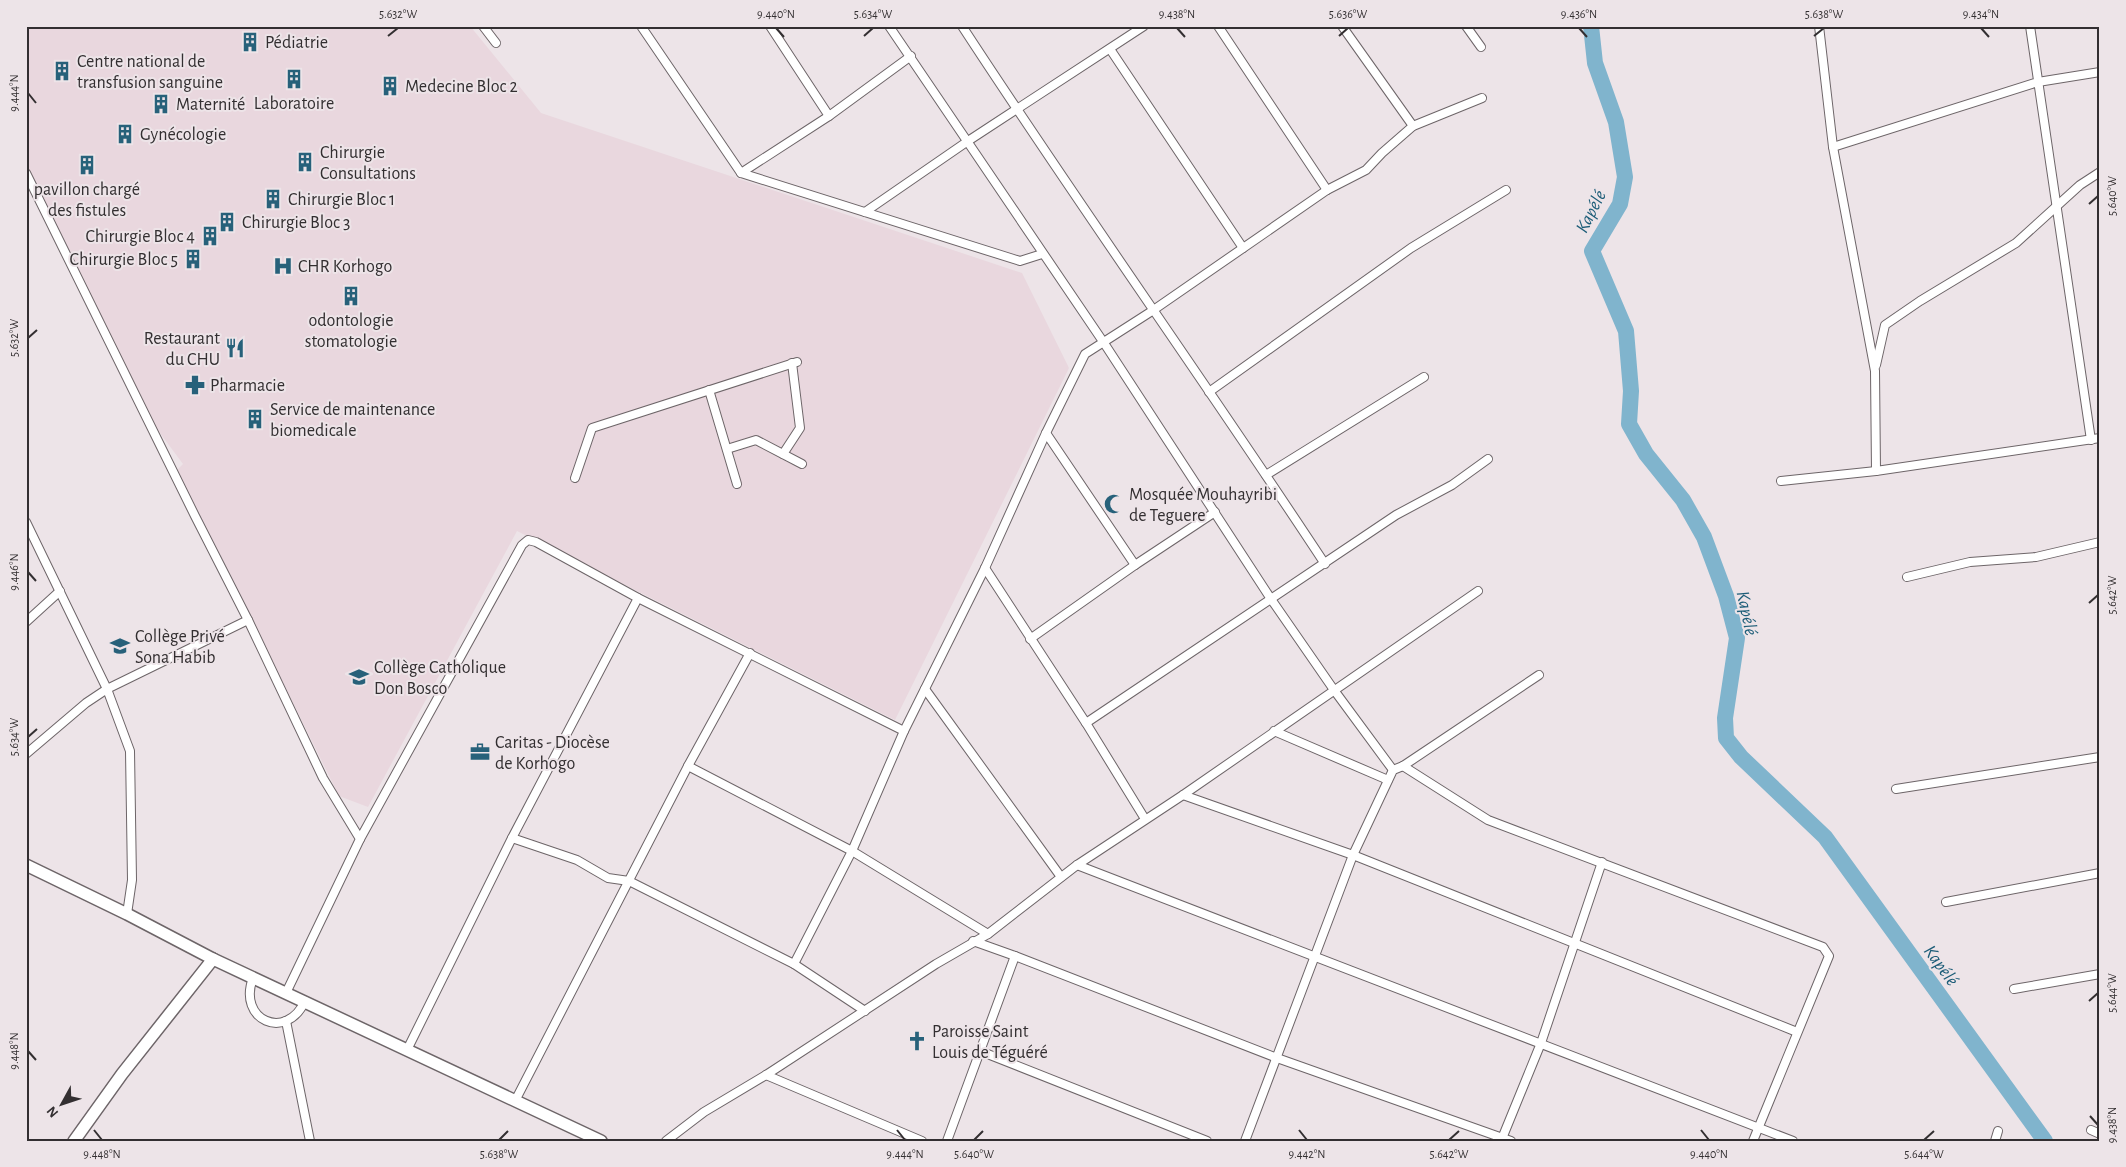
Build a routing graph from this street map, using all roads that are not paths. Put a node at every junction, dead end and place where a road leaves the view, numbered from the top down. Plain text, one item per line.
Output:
1 (483, 26) edge
2 (641, 26) edge
3 (770, 26) edge
4 (890, 26) edge
5 (962, 26) edge
6 (1144, 26) edge
7 (1218, 26) edge
8 (1342, 26) edge
9 (1466, 26) edge
10 (1819, 26) edge
11 (2030, 26) edge
12 (496, 42) dead end
13 (1481, 47) dead end
14 (1110, 49) junction
15 (911, 56) junction
16 (2100, 72) edge
17 (2038, 82) junction
18 (1482, 98) dead end
19 (1017, 110) junction
20 (829, 116) junction
21 (1413, 126) junction
22 (968, 141) junction
23 (1833, 147) junction
24 (2100, 172) edge
25 (26, 173) edge
26 (741, 173) junction
27 (1327, 190) junction
28 (1506, 190) dead end
29 (2056, 208) junction
30 (865, 212) junction
31 (1243, 248) junction
32 (1042, 254) junction
33 (1152, 311) junction
34 (1104, 343) junction
35 (1875, 371) junction
36 (1424, 377) dead end
37 (709, 390) junction
38 (1209, 392) junction
39 (1046, 433) junction
40 (2100, 438) edge
41 (2090, 440) junction
42 (727, 449) junction
43 (783, 454) junction
44 (1488, 459) dead end
45 (802, 464) dead end
46 (1876, 471) junction
47 (1266, 475) junction
48 (575, 478) dead end
49 (1781, 481) dead end
50 (737, 484) dead end
51 (1215, 512) junction
52 (26, 522) edge
53 (35, 542) junction
54 (2100, 542) edge
55 (26, 546) edge
56 (1325, 564) junction
57 (1135, 565) junction
58 (985, 568) junction
59 (1907, 577) dead end
60 (1478, 590) dead end
61 (60, 591) junction
62 (638, 598) junction
63 (1271, 599) junction
64 (248, 620) junction
65 (26, 622) edge
66 (1030, 639) junction
67 (750, 653) junction
68 (1538, 675) dead end
69 (107, 689) junction
70 (925, 689) junction
71 (1334, 690) junction
72 (1086, 723) junction
73 (904, 731) junction
74 (1274, 731) junction
75 (26, 754) edge
76 (2100, 757) edge
77 (688, 766) junction
78 (1403, 766) junction
79 (1393, 770) junction
80 (1388, 780) junction
81 (1896, 789) dead end
82 (1183, 795) junction
83 (1145, 819) junction
84 (512, 838) junction
85 (360, 839) junction
86 (852, 851) junction
87 (1353, 856) junction
88 (1602, 862) junction
89 (26, 865) edge
90 (1077, 866) junction
91 (2100, 873) edge
92 (1061, 877) junction
93 (629, 881) junction
94 (1946, 902) dead end
95 (127, 914) junction
96 (988, 934) junction
97 (973, 942) junction
98 (1576, 943) junction
99 (1015, 956) junction
100 (1315, 957) junction
101 (213, 959) junction
102 (794, 964) junction
103 (2100, 974) edge
104 (253, 978) junction
105 (2014, 989) dead end
106 (286, 992) junction
107 (305, 1001) junction
108 (865, 1011) junction
109 (286, 1021) junction
110 (1797, 1032) junction
111 (1541, 1043) junction
112 (408, 1050) junction
113 (980, 1051) junction
114 (1276, 1058) junction
115 (766, 1075) junction
116 (515, 1101) junction
117 (1758, 1127) junction
118 (2100, 1128) edge
119 (1998, 1130) dead end
120 (2100, 1134) edge
121 (581, 1137) edge
122 (1502, 1139) edge
123 (74, 1141) edge
124 (310, 1141) edge
125 (600, 1141) edge
126 (666, 1141) edge
127 (922, 1141) edge
128 (947, 1141) edge
129 (1207, 1141) edge
130 (1245, 1141) edge
131 (1511, 1141) edge
132 (1753, 1141) edge
133 (1793, 1141) edge
134 (1995, 1141) edge

1 - 12 street
2 - 26 street
3 - 20 street
4 - 15 street
5 - 19 street
6 - 14 street
7 - 27 street
8 - 21 street
9 - 13 street
10 - 23 street
11 - 17 street
14 - 19 street
14 - 31 street
15 - 20 street
15 - 22 street
16 - 17 street
17 - 23 street
17 - 29 street
18 - 21 street
19 - 22 street
19 - 33 street
20 - 26 street
21 - 27 street
22 - 30 street
22 - 32 street
23 - 35 street
24 - 29 street
25 - 64 street
26 - 30 street
27 - 31 street
28 - 38 street
29 - 35 street
29 - 41 street
30 - 32 street
31 - 33 street
32 - 34 street
33 - 34 street
33 - 38 street
34 - 39 street
34 - 51 street
35 - 46 street
36 - 47 street
37 - 42 street
37 - 43 street
37 - 48 street
38 - 47 street
39 - 57 street
39 - 58 street
40 - 41 street
41 - 46 street
42 - 43 street
42 - 50 street
43 - 45 street
44 - 56 street
46 - 49 street
47 - 56 street
51 - 57 street
51 - 63 street
52 - 53 street
53 - 55 street
53 - 61 street
54 - 59 street
56 - 63 street
57 - 66 street
58 - 66 street
58 - 70 street
60 - 71 street
61 - 65 street
61 - 69 street
62 - 67 street
62 - 84 street
62 - 85 street
63 - 71 street
63 - 72 street
64 - 69 street
64 - 85 street
66 - 72 street
67 - 73 street
67 - 77 street
68 - 78 street
69 - 75 street
69 - 95 street
70 - 73 street
70 - 92 street
71 - 74 street
71 - 79 street
72 - 83 street
73 - 86 street
74 - 80 street
74 - 82 street
76 - 81 street
77 - 86 street
77 - 93 street
78 - 79 street
78 - 88 street
79 - 80 street
80 - 87 street
82 - 83 street
82 - 87 street
83 - 90 street
84 - 93 street
84 - 112 street
85 - 106 street
86 - 96 street
86 - 102 street
87 - 98 street
87 - 100 street
88 - 98 street
88 - 110 street
89 - 95 street
90 - 92 street
90 - 100 street
91 - 94 street
92 - 96 street
93 - 102 street
93 - 116 street
95 - 101 street
96 - 97 street
97 - 99 street
97 - 108 street
98 - 110 street
98 - 111 street
99 - 113 street
99 - 114 street
100 - 111 street
100 - 114 street
101 - 104 street
101 - 123 street
102 - 108 street
103 - 105 street
104 - 106 street
104 - 109 street
106 - 107 street
107 - 109 street
107 - 112 street
108 - 115 street
109 - 124 street
110 - 117 street
111 - 117 street
111 - 122 street
112 - 116 street
113 - 128 street
113 - 129 street
114 - 122 street
114 - 130 street
115 - 126 street
115 - 127 street
116 - 121 street
117 - 132 street
117 - 133 street
118 - 120 street
119 - 134 street
121 - 125 street
122 - 131 street

